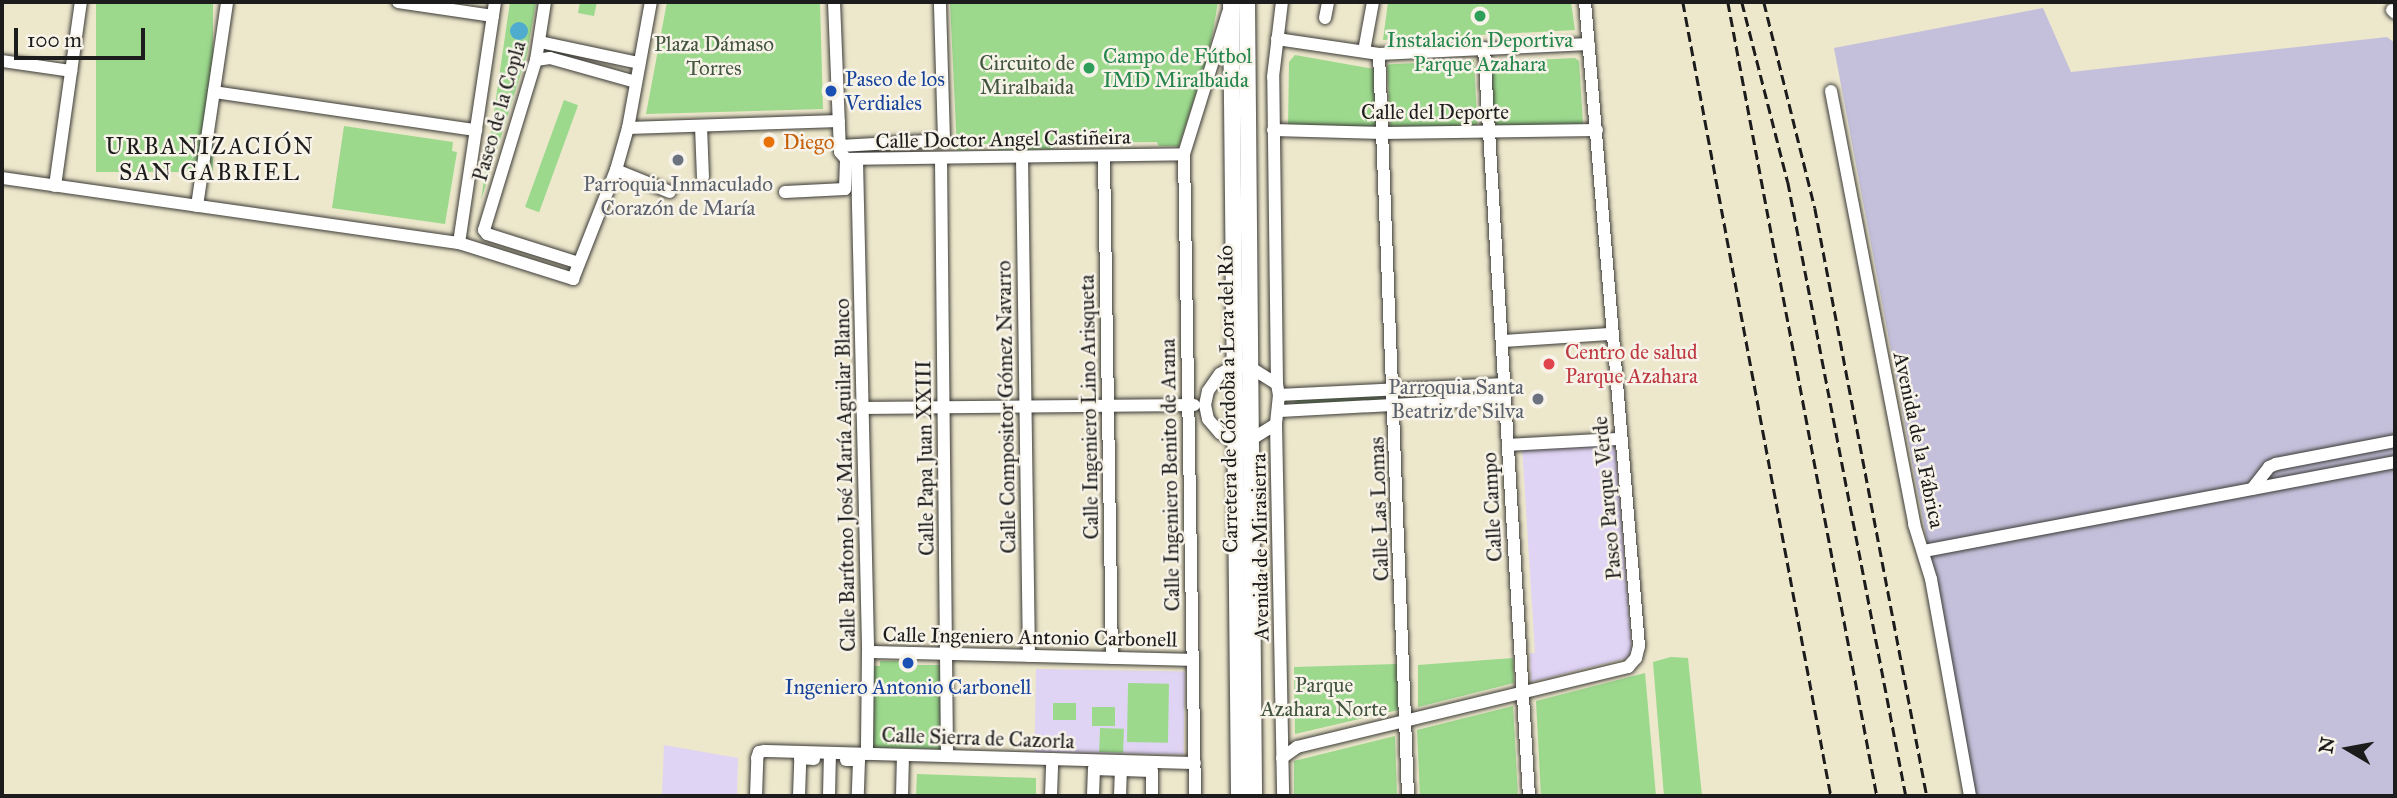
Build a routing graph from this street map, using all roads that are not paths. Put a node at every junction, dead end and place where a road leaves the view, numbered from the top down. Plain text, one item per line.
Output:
1 (81, 2) edge
2 (227, 2) edge
3 (398, 2) edge
4 (495, 2) edge
5 (545, 2) edge
6 (651, 2) edge
7 (834, 2) edge
8 (940, 2) edge
9 (1236, 2) edge
10 (1282, 2) edge
11 (1328, 2) edge
12 (1373, 2) edge
13 (1585, 2) edge
14 (493, 16) junction
15 (1325, 18) dead end
16 (1277, 39) junction
17 (1589, 44) junction
18 (1484, 48) junction
19 (545, 51) junction
20 (1364, 51) junction
21 (1379, 54) junction
22 (2, 61) edge
23 (639, 63) junction
24 (71, 71) junction
25 (636, 82) junction
26 (1831, 91) dead end
27 (214, 92) junction
28 (839, 121) junction
29 (701, 126) junction
30 (628, 128) junction
31 (476, 130) junction
32 (1273, 130) junction
33 (1597, 130) junction
34 (1383, 133) junction
35 (1489, 133) junction
36 (840, 146) junction
37 (1184, 154) junction
38 (1104, 156) junction
39 (1022, 157) junction
40 (941, 159) junction
41 (851, 160) junction
42 (617, 170) junction
43 (703, 177) dead end
44 (2, 178) edge
45 (55, 186) junction
46 (670, 192) dead end
47 (785, 192) dead end
48 (859, 195) joint
49 (197, 206) junction
50 (459, 243) junction
51 (579, 263) junction
52 (1607, 334) dead end
53 (1502, 341) junction
54 (1241, 366) junction
55 (1504, 384) junction
56 (1278, 389) junction
57 (1394, 389) junction
58 (1505, 399) junction
59 (1189, 405) junction
60 (1205, 405) junction
61 (1394, 405) junction
62 (1026, 406) junction
63 (1108, 406) junction
64 (944, 407) junction
65 (862, 408) junction
66 (1278, 417) junction
67 (1616, 439) dead end
68 (1241, 441) junction
69 (2395, 441) edge
70 (1508, 444) junction
71 (2395, 462) edge
72 (2251, 489) junction
73 (1924, 551) junction
74 (868, 652) junction
75 (946, 654) junction
76 (1029, 656) junction
77 (1112, 658) junction
78 (1191, 660) junction
79 (1523, 692) junction
80 (1406, 721) junction
81 (1283, 737) junction
82 (1297, 747) junction
83 (867, 754) junction
84 (903, 755) junction
85 (830, 756) junction
86 (947, 756) junction
87 (1282, 758) junction
88 (1052, 759) junction
89 (1195, 763) junction
90 (1121, 765) junction
91 (756, 796) edge
92 (799, 796) edge
93 (829, 796) edge
94 (858, 796) edge
95 (902, 796) edge
96 (1051, 796) edge
97 (1093, 796) edge
98 (1120, 796) edge
99 (1152, 796) edge
100 (1195, 796) edge
101 (1239, 796) edge
102 (1254, 796) edge
103 (1283, 796) edge
104 (1408, 796) edge
105 (1529, 796) edge
106 (1970, 796) edge

1 - 24 street
2 - 27 street
3 - 14 street
4 - 14 street
5 - 19 street, Paseo de la Copla
6 - 23 street
7 - 28 street
8 - 36 street
9 - 37 street, Calle Ingeniero Benito de Arana
9 - 54 main road, Carretera de Córdoba a Lora del Río
10 - 16 street
11 - 15 street
12 - 20 street
13 - 17 street, Paseo Parque Verde
14 - 31 street
16 - 20 street
16 - 32 street
17 - 18 street
17 - 33 street, Paseo Parque Verde
18 - 21 street
18 - 35 street, Calle Campo
19 - 23 street
19 - 25 street
19 - 51 street, Paseo de la Copla
20 - 21 street
21 - 34 street, Calle Las Lomas
22 - 24 street
23 - 25 street
24 - 45 street
25 - 30 street
26 - 73 street, Avenida de la Fábrica
27 - 31 street
27 - 49 street
28 - 29 street
28 - 36 street
29 - 30 street
29 - 43 street
30 - 42 street
31 - 50 street
32 - 34 street, Calle del Deporte
32 - 56 street
33 - 35 street, Calle del Deporte
33 - 79 street, Paseo Parque Verde
34 - 35 street, Calle del Deporte
34 - 57 street, Calle Las Lomas
35 - 53 street, Calle Campo
36 - 41 street
37 - 38 street, Calle Doctor Angel Castiñeira
37 - 59 street, Calle Ingeniero Benito de Arana
38 - 39 street, Calle Doctor Angel Castiñeira
38 - 63 street, Calle Ingeniero Lino Arisqueta
39 - 40 street, Calle Doctor Angel Castiñeira
39 - 62 street, Calle Compositor Gómez Navarro
40 - 41 street, Calle Doctor Angel Castiñeira
40 - 64 street, Calle Papa Juan XXIII
41 - 47 street
41 - 48 street, Calle Doctor Angel Castiñeira
42 - 46 street
42 - 51 street
44 - 45 street
45 - 49 street
48 - 65 street, Calle Barítono José María Aguilar Blanco
49 - 50 street
50 - 51 street
52 - 53 street
53 - 55 street, Calle Campo
54 - 56 street
54 - 60 street
54 - 68 main road, Carretera de Córdoba a Lora del Río
55 - 57 street
55 - 58 street, Calle Campo
56 - 57 street
56 - 66 street, Avenida de Mirasierra
57 - 61 street, Calle Las Lomas
58 - 61 street
58 - 70 street, Calle Campo
59 - 60 street
59 - 63 street
59 - 78 street, Calle Ingeniero Benito de Arana
60 - 68 street
61 - 66 street
61 - 80 street, Calle Las Lomas
62 - 63 street
62 - 64 street
62 - 76 street, Calle Compositor Gómez Navarro
63 - 77 street, Calle Ingeniero Lino Arisqueta
64 - 65 street
64 - 75 street, Calle Papa Juan XXIII
65 - 74 street, Calle Barítono José María Aguilar Blanco
66 - 68 street
66 - 81 street, Avenida de Mirasierra
67 - 70 street
68 - 101 main road, Carretera de Córdoba a Lora del Río
68 - 102 main road, Carretera de Córdoba a Lora del Río
69 - 72 street
70 - 79 street, Calle Campo
71 - 72 street
72 - 73 street
73 - 106 street, Avenida de la Fábrica
74 - 75 street, Calle Ingeniero Antonio Carbonell
74 - 83 street, Calle Barítono José María Aguilar Blanco
75 - 76 street, Calle Ingeniero Antonio Carbonell
75 - 86 street, Calle Papa Juan XXIII
76 - 77 street, Calle Ingeniero Antonio Carbonell
77 - 78 street, Calle Ingeniero Antonio Carbonell
78 - 89 street, Calle Ingeniero Benito de Arana
79 - 80 street, Paseo Parque Verde
79 - 105 street, Calle Campo
80 - 82 street, Paseo Parque Verde
80 - 104 street, Calle Las Lomas
81 - 82 street
81 - 87 street, Avenida de Mirasierra
82 - 87 street
83 - 84 street, Calle Sierra de Cazorla
83 - 85 street, Calle Sierra de Cazorla
84 - 86 street, Calle Sierra de Cazorla
84 - 95 street
85 - 91 street, Calle Sierra de Cazorla
85 - 92 street
85 - 93 street
85 - 94 street
86 - 88 street, Calle Sierra de Cazorla
87 - 103 street, Avenida de Mirasierra
88 - 90 street, Calle Sierra de Cazorla
88 - 96 street
89 - 90 street, Calle Sierra de Cazorla
89 - 100 street, Calle Ingeniero Benito de Arana
90 - 97 street
90 - 98 street
90 - 99 street

